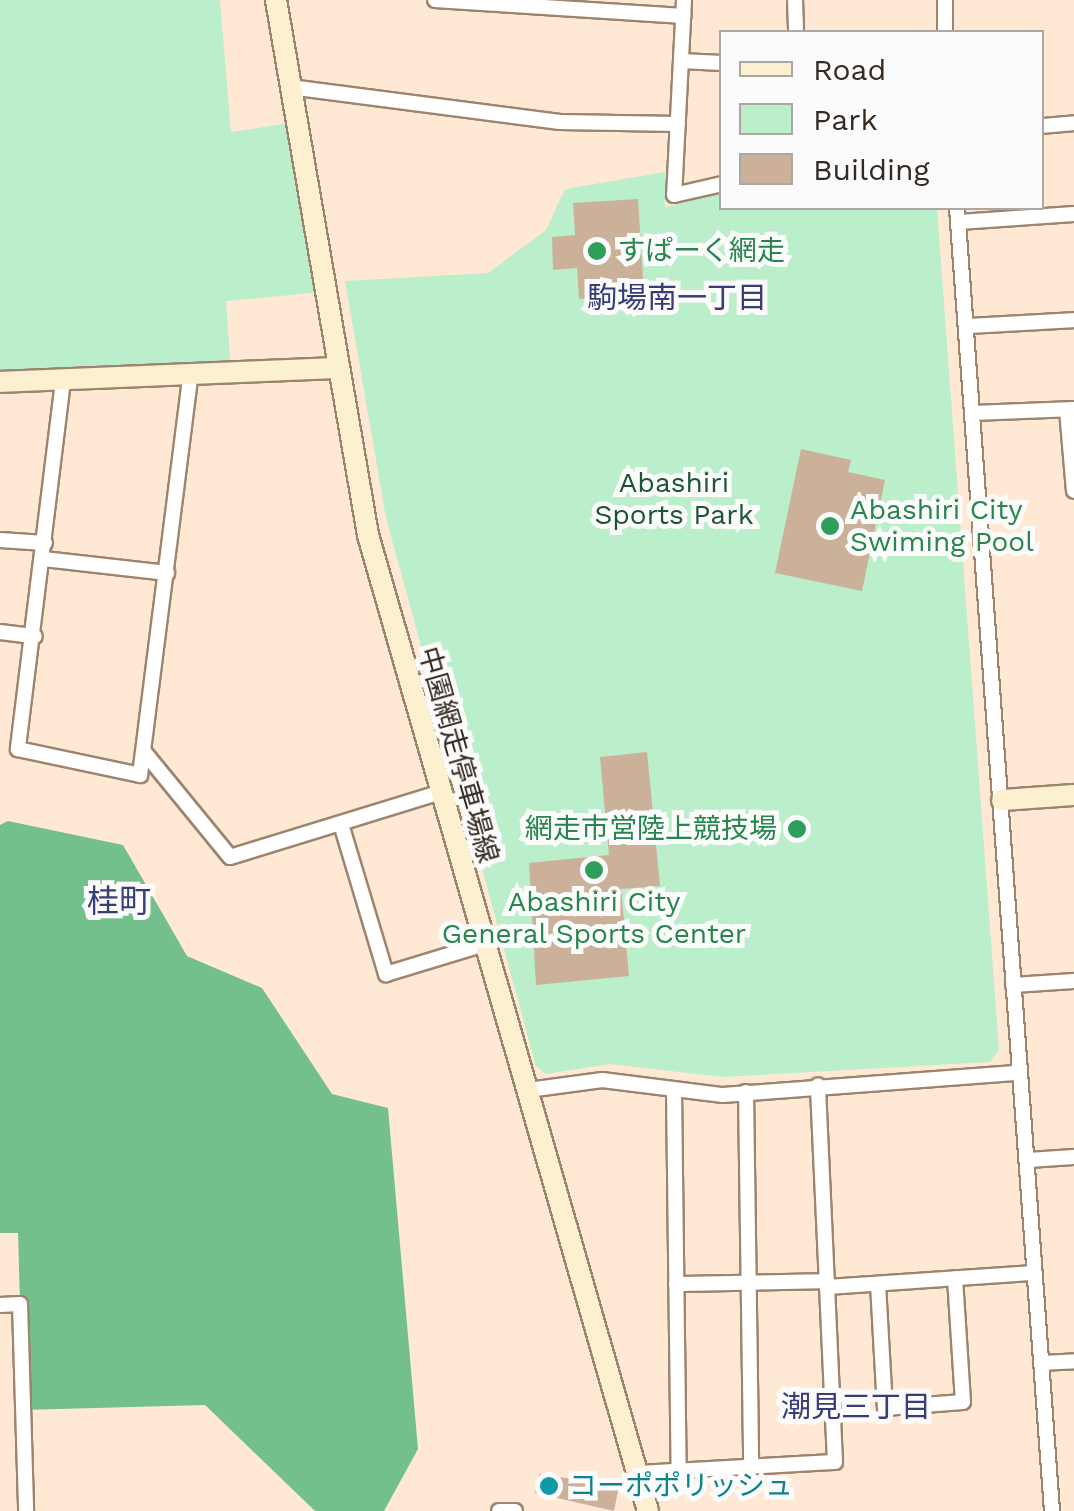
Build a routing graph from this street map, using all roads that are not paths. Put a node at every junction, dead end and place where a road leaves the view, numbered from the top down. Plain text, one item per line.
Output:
1 (276, 0) edge
2 (434, 0) edge
3 (684, 0) edge
4 (796, 0) edge
5 (945, 0) edge
6 (467, 2) edge
7 (520, 5) edge
8 (683, 16) junction
9 (796, 30) edge
10 (945, 30) edge
11 (680, 61) junction
12 (719, 63) edge
13 (290, 88) junction
14 (678, 124) junction
15 (1074, 124) edge
16 (1044, 126) edge
17 (719, 185) edge
18 (1074, 214) edge
19 (958, 215) edge
20 (1074, 320) edge
21 (967, 326) junction
22 (333, 368) junction
23 (191, 374) junction
24 (64, 381) junction
25 (0, 382) edge
26 (1070, 410) edge
27 (973, 412) junction
28 (1074, 492) edge
29 (0, 540) edge
30 (44, 543) junction
31 (44, 560) junction
32 (167, 574) junction
33 (0, 632) edge
34 (35, 636) junction
35 (145, 754) junction
36 (438, 793) junction
37 (1074, 795) edge
38 (1002, 800) junction
39 (341, 824) junction
40 (485, 944) junction
41 (1074, 980) edge
42 (1013, 985) junction
43 (1018, 1073) junction
44 (818, 1085) junction
45 (528, 1090) junction
46 (674, 1090) junction
47 (746, 1092) junction
48 (1074, 1157) edge
49 (1028, 1160) junction
50 (1035, 1272) junction
51 (955, 1278) junction
52 (676, 1284) junction
53 (749, 1284) junction
54 (827, 1284) junction
55 (878, 1284) junction
56 (0, 1305) edge
57 (1074, 1361) edge
58 (1041, 1363) junction
59 (751, 1468) junction
60 (637, 1473) junction
61 (679, 1474) junction
62 (26, 1511) edge
63 (499, 1511) edge
64 (515, 1511) edge
65 (648, 1511) edge
66 (1052, 1511) edge

1 - 13 main road, 中園網走停車場線
2 - 6 street
3 - 8 street
4 - 9 street
5 - 10 street
6 - 7 street
7 - 8 street
8 - 11 street
11 - 12 street
11 - 14 street
13 - 14 street
13 - 22 main road, 中園網走停車場線
14 - 17 street
15 - 16 street
18 - 19 street
19 - 21 street
20 - 21 street
21 - 27 street
22 - 23 main road
22 - 36 main road, 中園網走停車場線
23 - 24 main road
23 - 32 street
24 - 25 main road
24 - 30 street
26 - 27 street
26 - 28 street
27 - 38 street
29 - 30 street
30 - 31 street
31 - 32 street
31 - 34 street
32 - 35 street
33 - 34 street
34 - 35 street
35 - 39 street
36 - 39 street
36 - 40 main road, 中園網走停車場線
37 - 38 main road
38 - 42 street
39 - 40 street
40 - 45 main road, 中園網走停車場線
41 - 42 street
42 - 43 street
43 - 44 street
43 - 49 street
44 - 47 street
44 - 54 street
45 - 46 street
45 - 60 main road, 中園網走停車場線
46 - 47 street
46 - 52 street
47 - 53 street
48 - 49 street
49 - 50 street
50 - 51 street
50 - 58 street
51 - 55 street
51 - 55 street
52 - 53 street
52 - 61 street
53 - 54 street
53 - 59 street
54 - 55 street
54 - 59 street
56 - 62 street
57 - 58 street
58 - 66 street
59 - 61 street
60 - 61 street
60 - 65 main road, 中園網走停車場線
63 - 64 street

